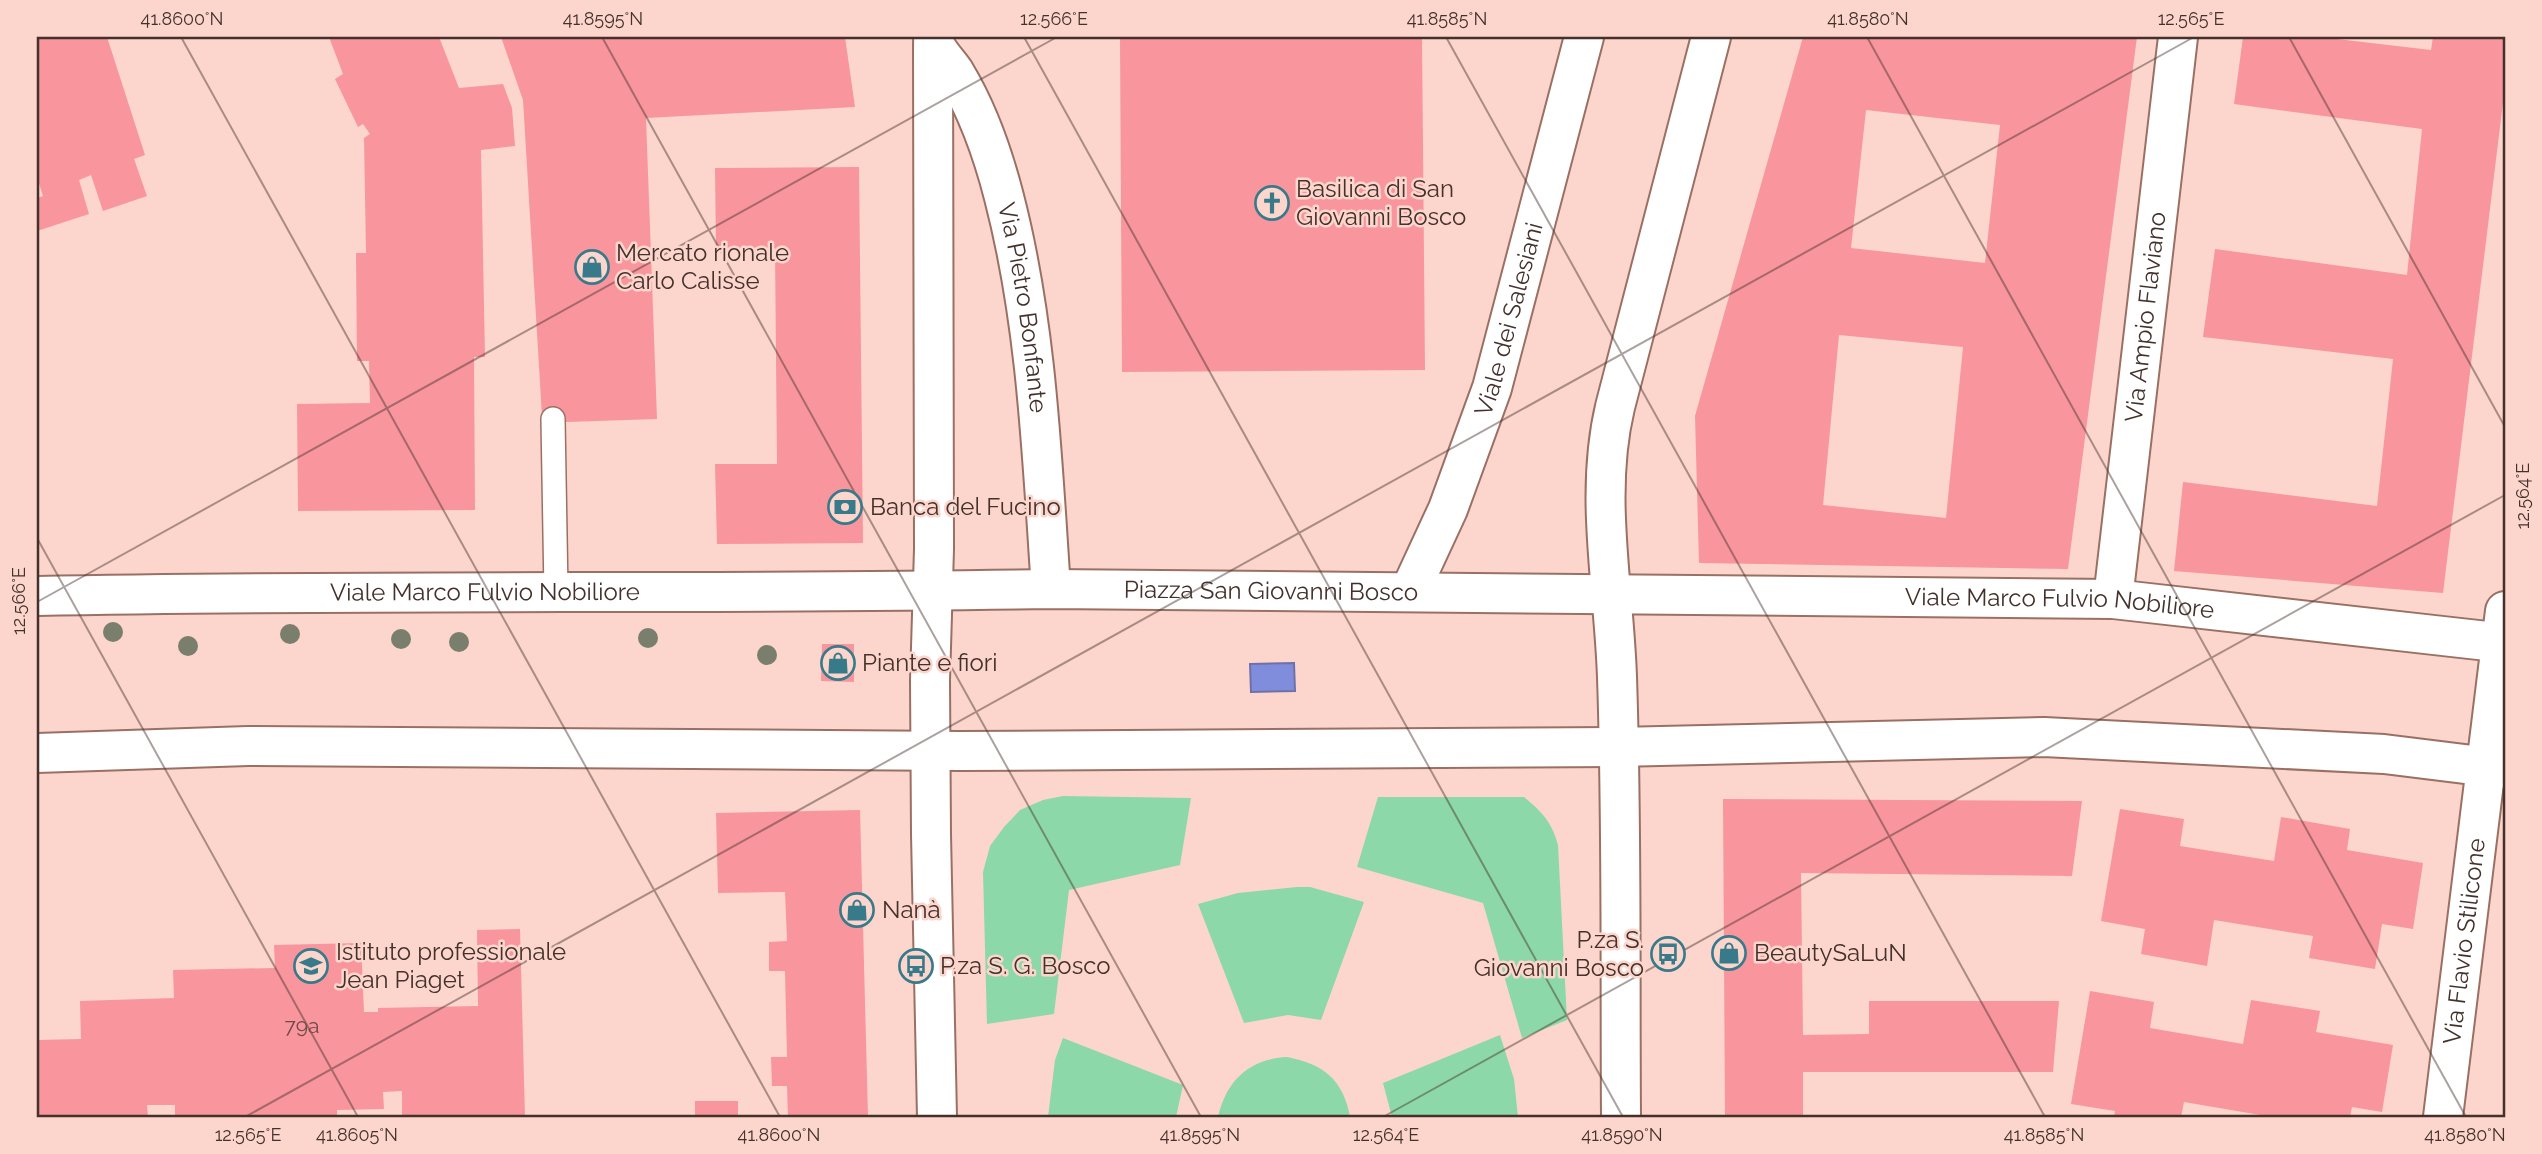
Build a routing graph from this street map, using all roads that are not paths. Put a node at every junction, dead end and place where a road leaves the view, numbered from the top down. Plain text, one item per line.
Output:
1 (1584, 37) edge
2 (1712, 37) edge
3 (2178, 37) edge
4 (933, 40) edge
5 (554, 419) dead end
6 (1051, 589) junction
7 (934, 591) junction
8 (556, 592) junction
9 (1410, 592) junction
10 (1612, 594) junction
11 (37, 596) edge
12 (2113, 599) junction
13 (2504, 632) edge
14 (1618, 747) junction
15 (931, 750) junction
16 (37, 753) edge
17 (2496, 768) edge
18 (937, 1117) edge
19 (1621, 1117) edge
20 (2443, 1117) edge

1 - 9 street, Viale dei Salesiani
2 - 10 street
3 - 12 street, Via Ampio Flaviano
4 - 6 street, Via Pietro Bonfante
4 - 7 street, Via Pietro Bonfante
5 - 8 lane
6 - 7 street, Piazza San Giovanni Bosco
6 - 9 street, Piazza San Giovanni Bosco
7 - 8 street, Viale Marco Fulvio Nobiliore
7 - 15 street
8 - 11 street, Viale Marco Fulvio Nobiliore
9 - 10 street, Piazza San Giovanni Bosco
10 - 12 street, Viale Marco Fulvio Nobiliore
10 - 14 street
12 - 13 street, Viale Marco Fulvio Nobiliore
13 - 17 street, Via Flavio Stilicone
14 - 15 street
14 - 17 street
14 - 19 street
15 - 16 street
15 - 18 street
17 - 20 street, Via Flavio Stilicone

